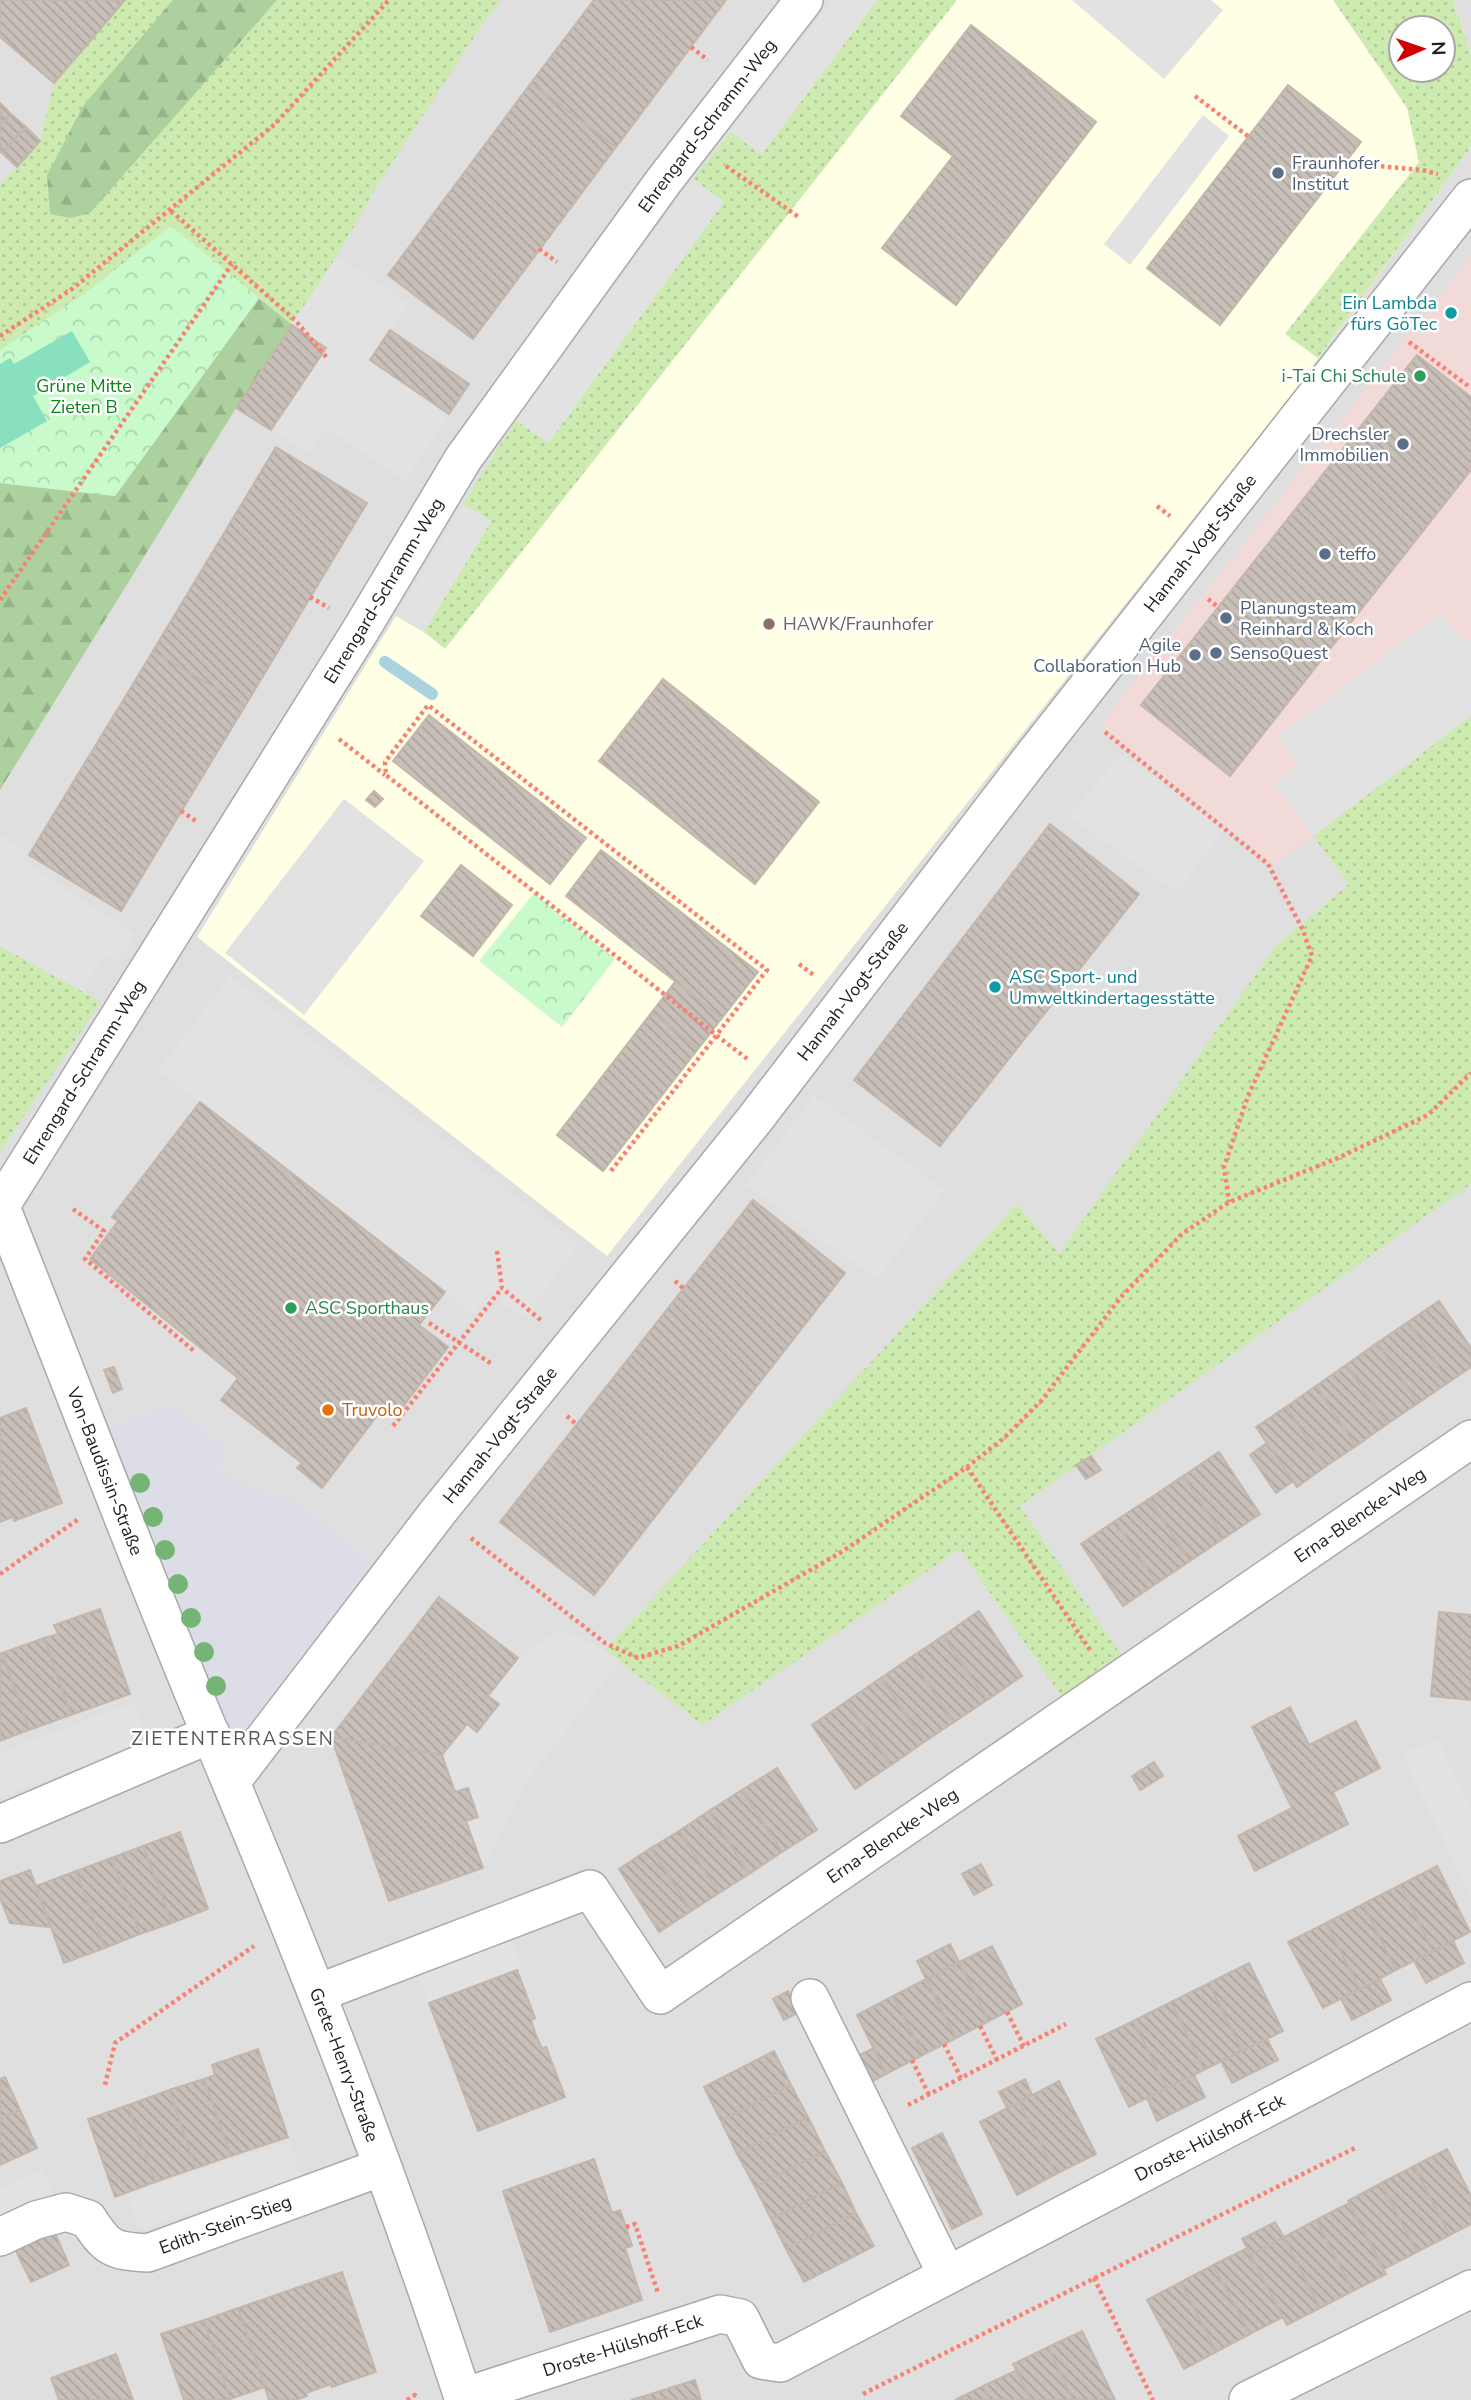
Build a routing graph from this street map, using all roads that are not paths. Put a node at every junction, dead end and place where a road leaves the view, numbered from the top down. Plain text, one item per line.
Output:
1 (804, 0) edge
2 (1471, 198) edge
3 (0, 1207) edge
4 (1471, 1439) edge
5 (211, 1734) junction
6 (231, 1782) junction
7 (0, 1824) edge
8 (318, 1993) junction
9 (810, 1998) dead end
10 (1471, 2001) edge
11 (382, 2167) junction
12 (0, 2236) edge
13 (947, 2275) junction
14 (1471, 2289) edge
15 (463, 2398) edge
16 (1248, 2400) edge

1 - 3 street, Ehrengard-Schramm-Weg
2 - 6 street, Hannah-Vogt-Straße
3 - 5 street, Von-Baudissin-Straße
4 - 8 street, Erna-Blencke-Weg
5 - 6 street, Grete-Henry-Straße
5 - 7 street
6 - 8 street, Grete-Henry-Straße
8 - 11 street, Grete-Henry-Straße
9 - 13 street
10 - 13 street, Droste-Hülshoff-Eck
11 - 12 street, Edith-Stein-Stieg
11 - 15 street, Grete-Henry-Straße
13 - 15 street, Droste-Hülshoff-Eck
14 - 16 street

